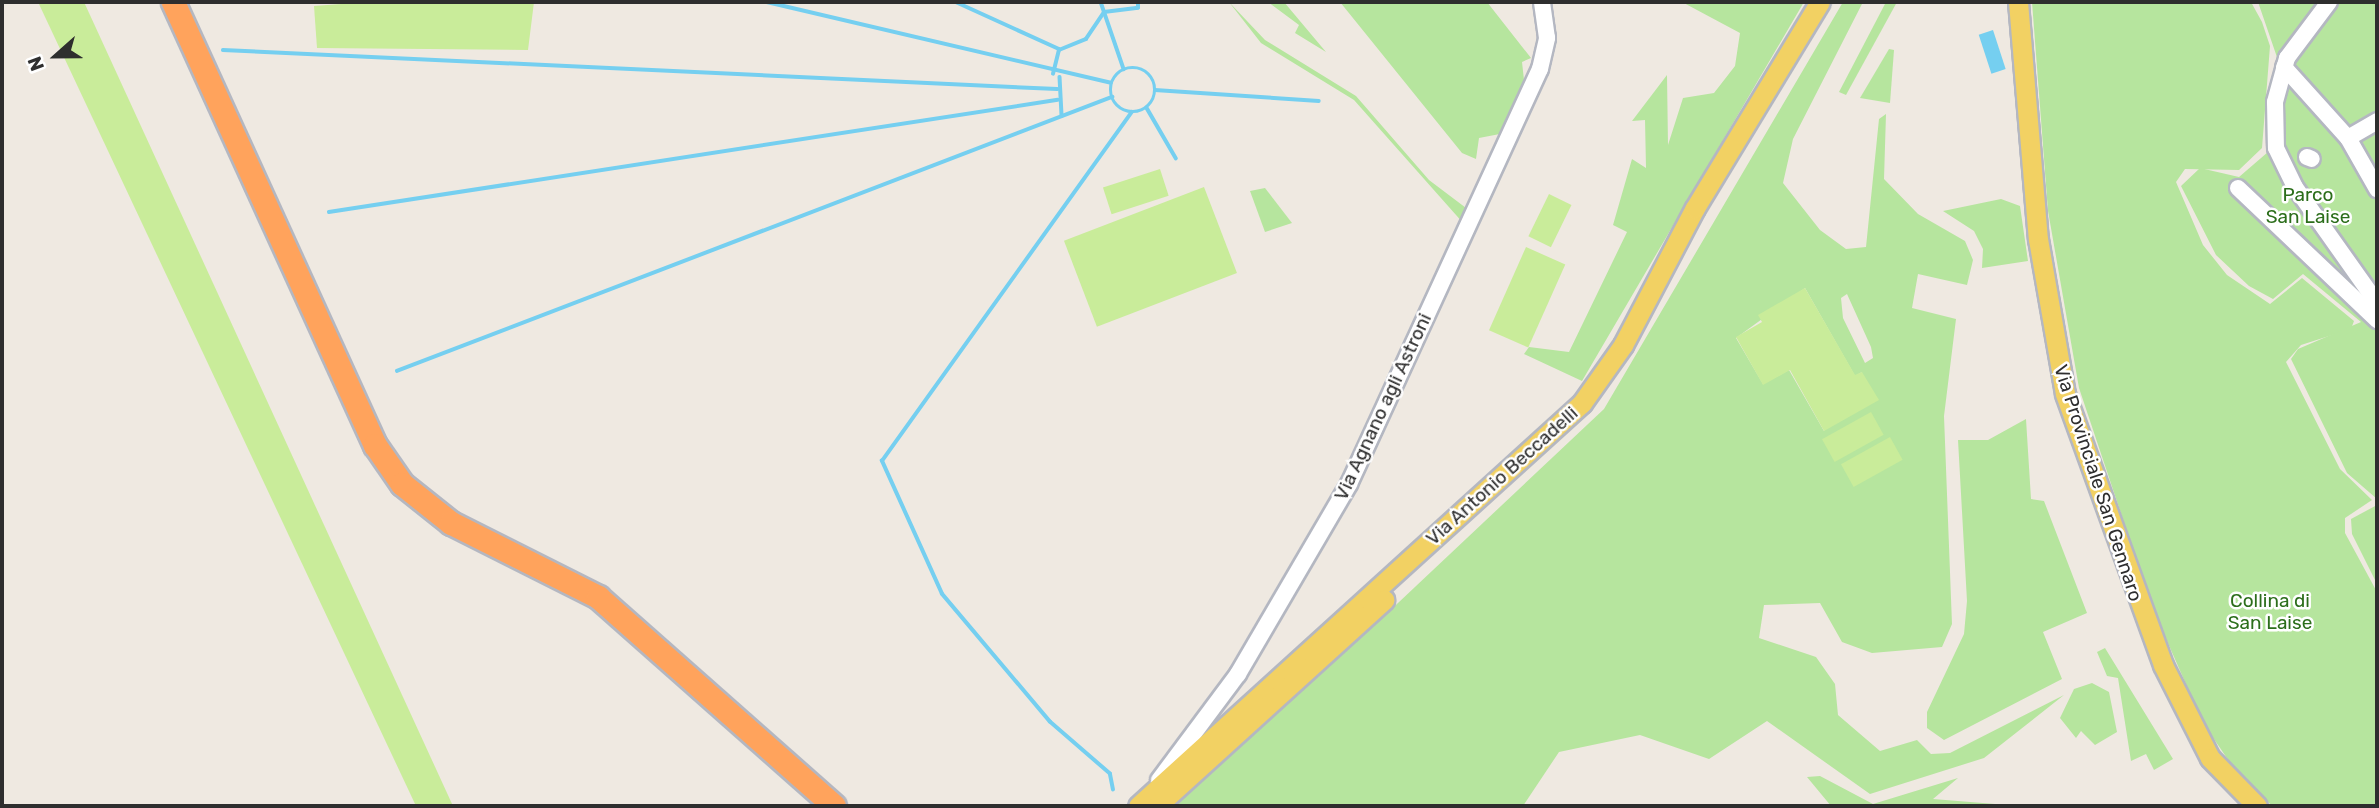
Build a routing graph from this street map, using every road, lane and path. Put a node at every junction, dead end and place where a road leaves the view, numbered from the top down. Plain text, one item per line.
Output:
1 (173, 2) edge
2 (1542, 2) edge
3 (1820, 2) edge
4 (1835, 2) edge
5 (2018, 2) edge
6 (2329, 2) edge
7 (2284, 67) junction
8 (2377, 121) edge
9 (2344, 134) junction
10 (2238, 188) dead end
11 (2377, 189) edge
12 (2377, 303) edge
13 (2377, 320) edge
14 (1208, 717) junction
15 (1194, 752) junction
16 (1158, 798) edge
17 (834, 806) edge
18 (1138, 806) edge
19 (2257, 806) edge

1 - 17 highway
2 - 14 street, Via Agnano agli Astroni
3 - 15 main road, Via Antonio Beccadelli
4 - 16 main road, Via Antonio Beccadelli
5 - 19 main road, Via Provinciale San Gennaro
6 - 7 street
7 - 9 street
7 - 12 street
8 - 9 street
9 - 11 street
10 - 13 street
14 - 15 street
14 - 16 street, Via Agnano agli Astroni
15 - 16 main road, Via Antonio Beccadelli
16 - 18 main road, Via Antonio Beccadelli

